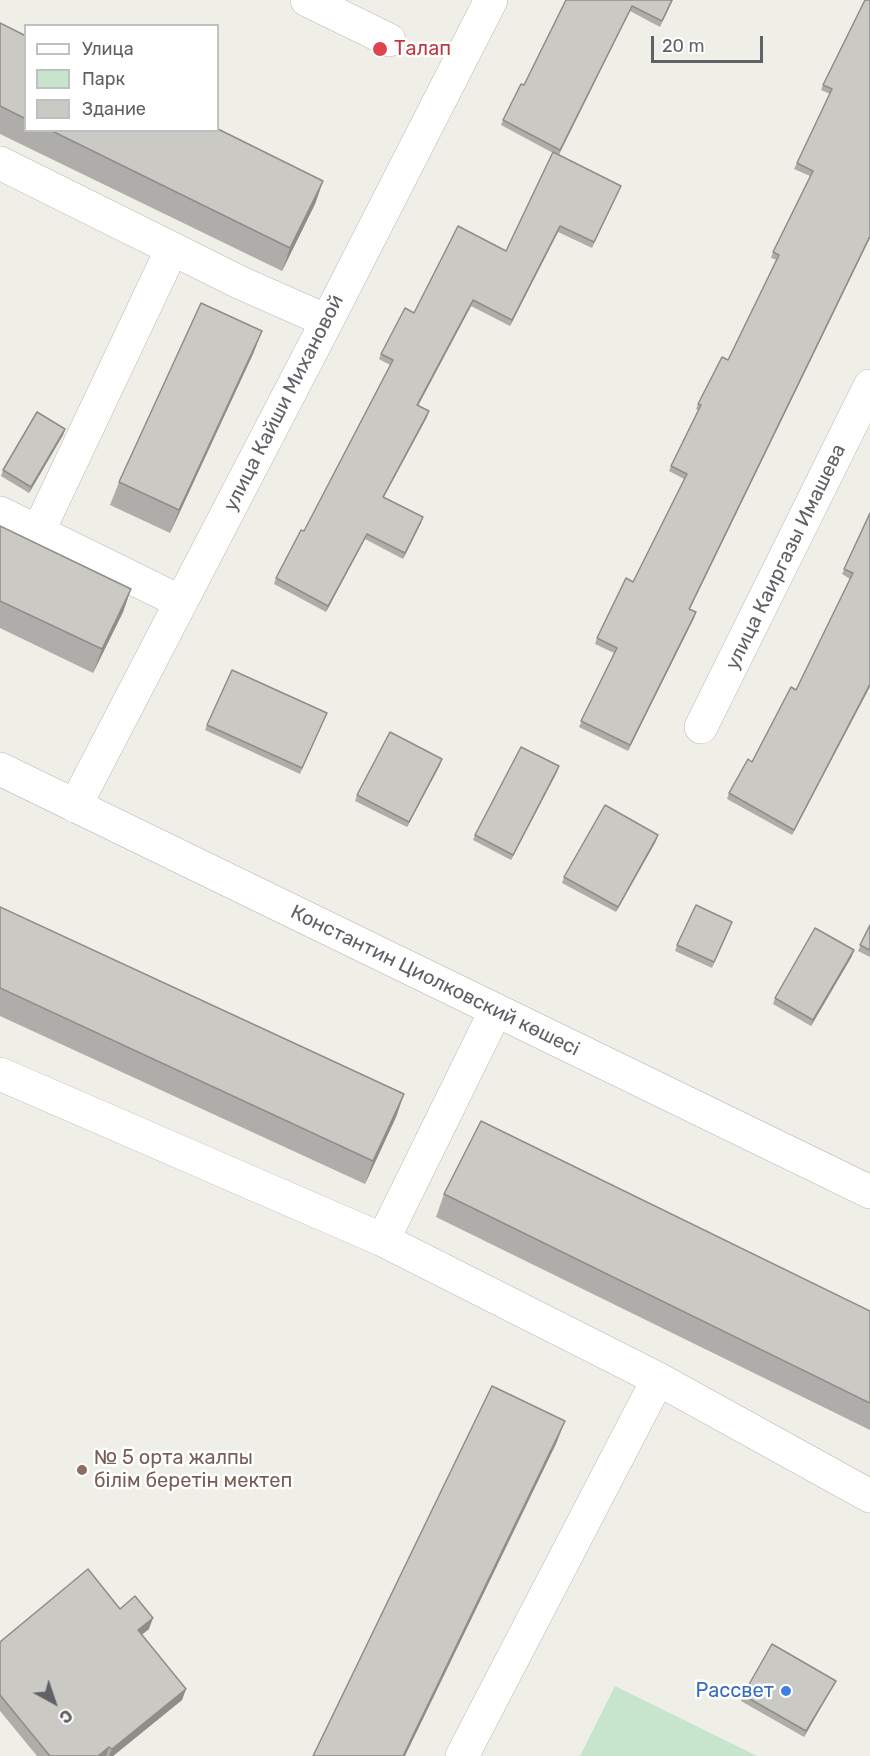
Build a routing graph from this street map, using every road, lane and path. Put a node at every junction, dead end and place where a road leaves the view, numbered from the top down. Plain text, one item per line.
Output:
1 (307, 0) edge
2 (491, 0) edge
3 (389, 40) dead end
4 (0, 163) edge
5 (172, 249) junction
6 (327, 321) junction
7 (870, 386) edge
8 (0, 513) edge
9 (38, 532) junction
10 (181, 602) junction
11 (701, 727) dead end
12 (0, 769) edge
13 (75, 806) junction
14 (496, 1010) junction
15 (0, 1074) edge
16 (870, 1192) edge
17 (383, 1240) junction
18 (658, 1379) junction
19 (870, 1496) edge
20 (462, 1756) edge

1 - 3 street
2 - 6 street, улица Кайши Михановой
4 - 5 street
5 - 6 street
5 - 9 street
6 - 10 street, улица Кайши Михановой
7 - 11 street, улица Каиргазы Имашева
8 - 9 street
9 - 10 street
10 - 13 street, улица Кайши Михановой
12 - 13 street, Константин Циолковский көшесі
13 - 14 street, Константин Циолковский көшесі
14 - 16 street, Константин Циолковский көшесі
14 - 17 street
15 - 17 street
17 - 18 street
18 - 19 street
18 - 20 street

